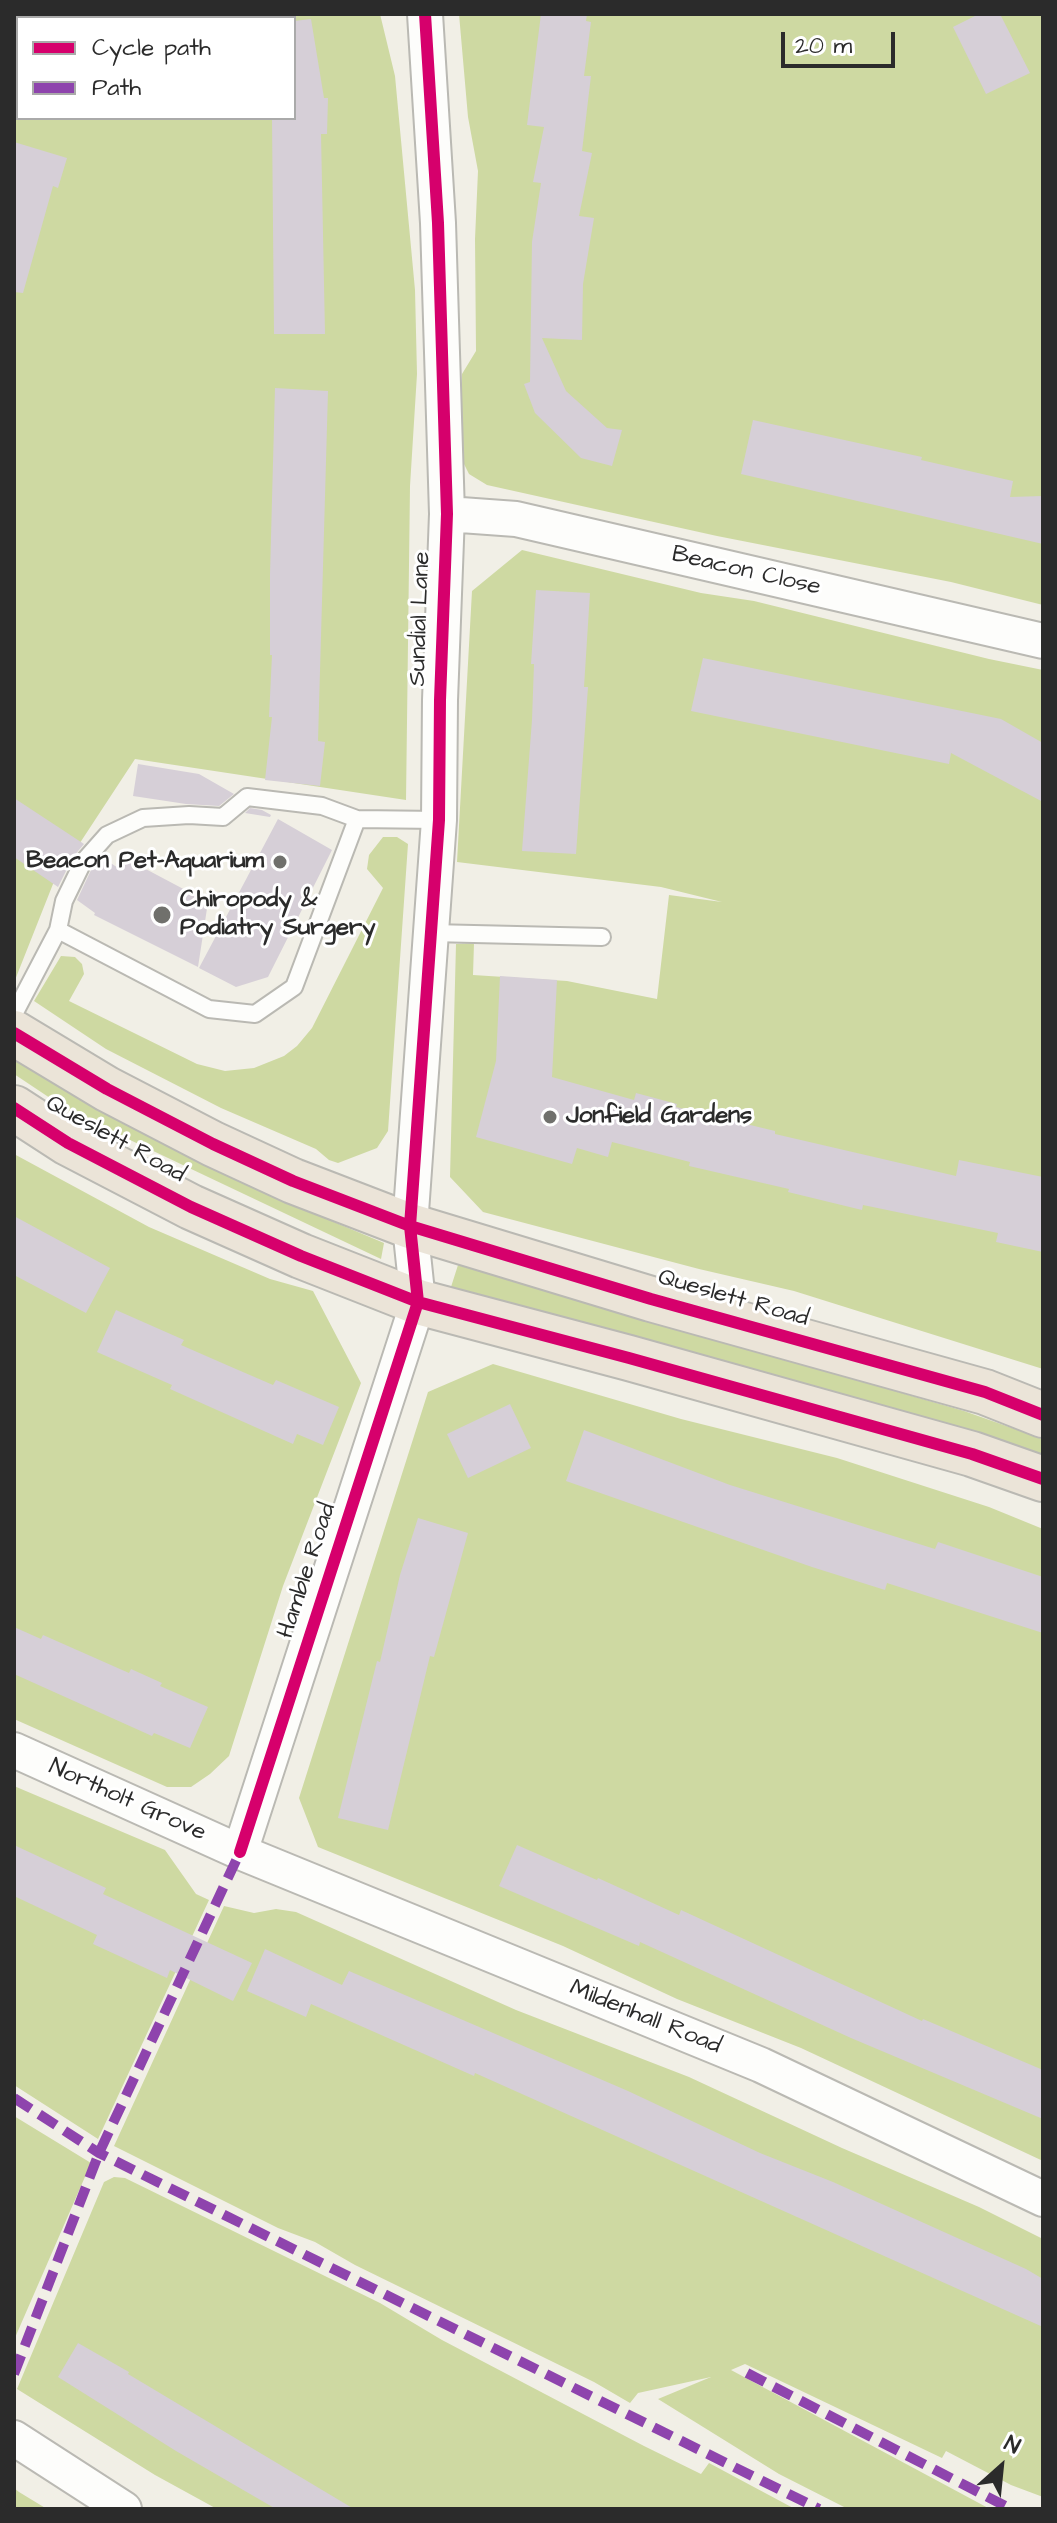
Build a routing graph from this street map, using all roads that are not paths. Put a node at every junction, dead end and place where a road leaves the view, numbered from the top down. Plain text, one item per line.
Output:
1 (425, 14) edge
2 (447, 514) junction
3 (1043, 641) edge
4 (357, 819) junction
5 (439, 820) junction
6 (58, 930) junction
7 (431, 933) junction
8 (602, 937) dead end
9 (14, 1014) edge
10 (14, 1033) edge
11 (14, 1108) edge
12 (410, 1226) junction
13 (418, 1302) junction
14 (1043, 1415) edge
15 (1043, 1479) edge
16 (14, 1750) edge
17 (240, 1852) junction
18 (1043, 2199) edge
19 (14, 2438) edge
20 (124, 2509) edge

1 - 2 street, Sundial Lane
2 - 3 street, Beacon Close
2 - 5 street, Sundial Lane
4 - 5 lane
4 - 6 lane
4 - 6 lane
5 - 7 street, Sundial Lane
6 - 9 lane
7 - 8 lane
7 - 12 street, Sundial Lane
10 - 12 highway, Queslett Road
11 - 13 highway, Queslett Road
12 - 13 street
12 - 14 highway, Queslett Road
13 - 15 highway, Queslett Road
13 - 17 street, Hamble Road
16 - 17 street, Northolt Grove
17 - 18 street, Mildenhall Road
19 - 20 street

